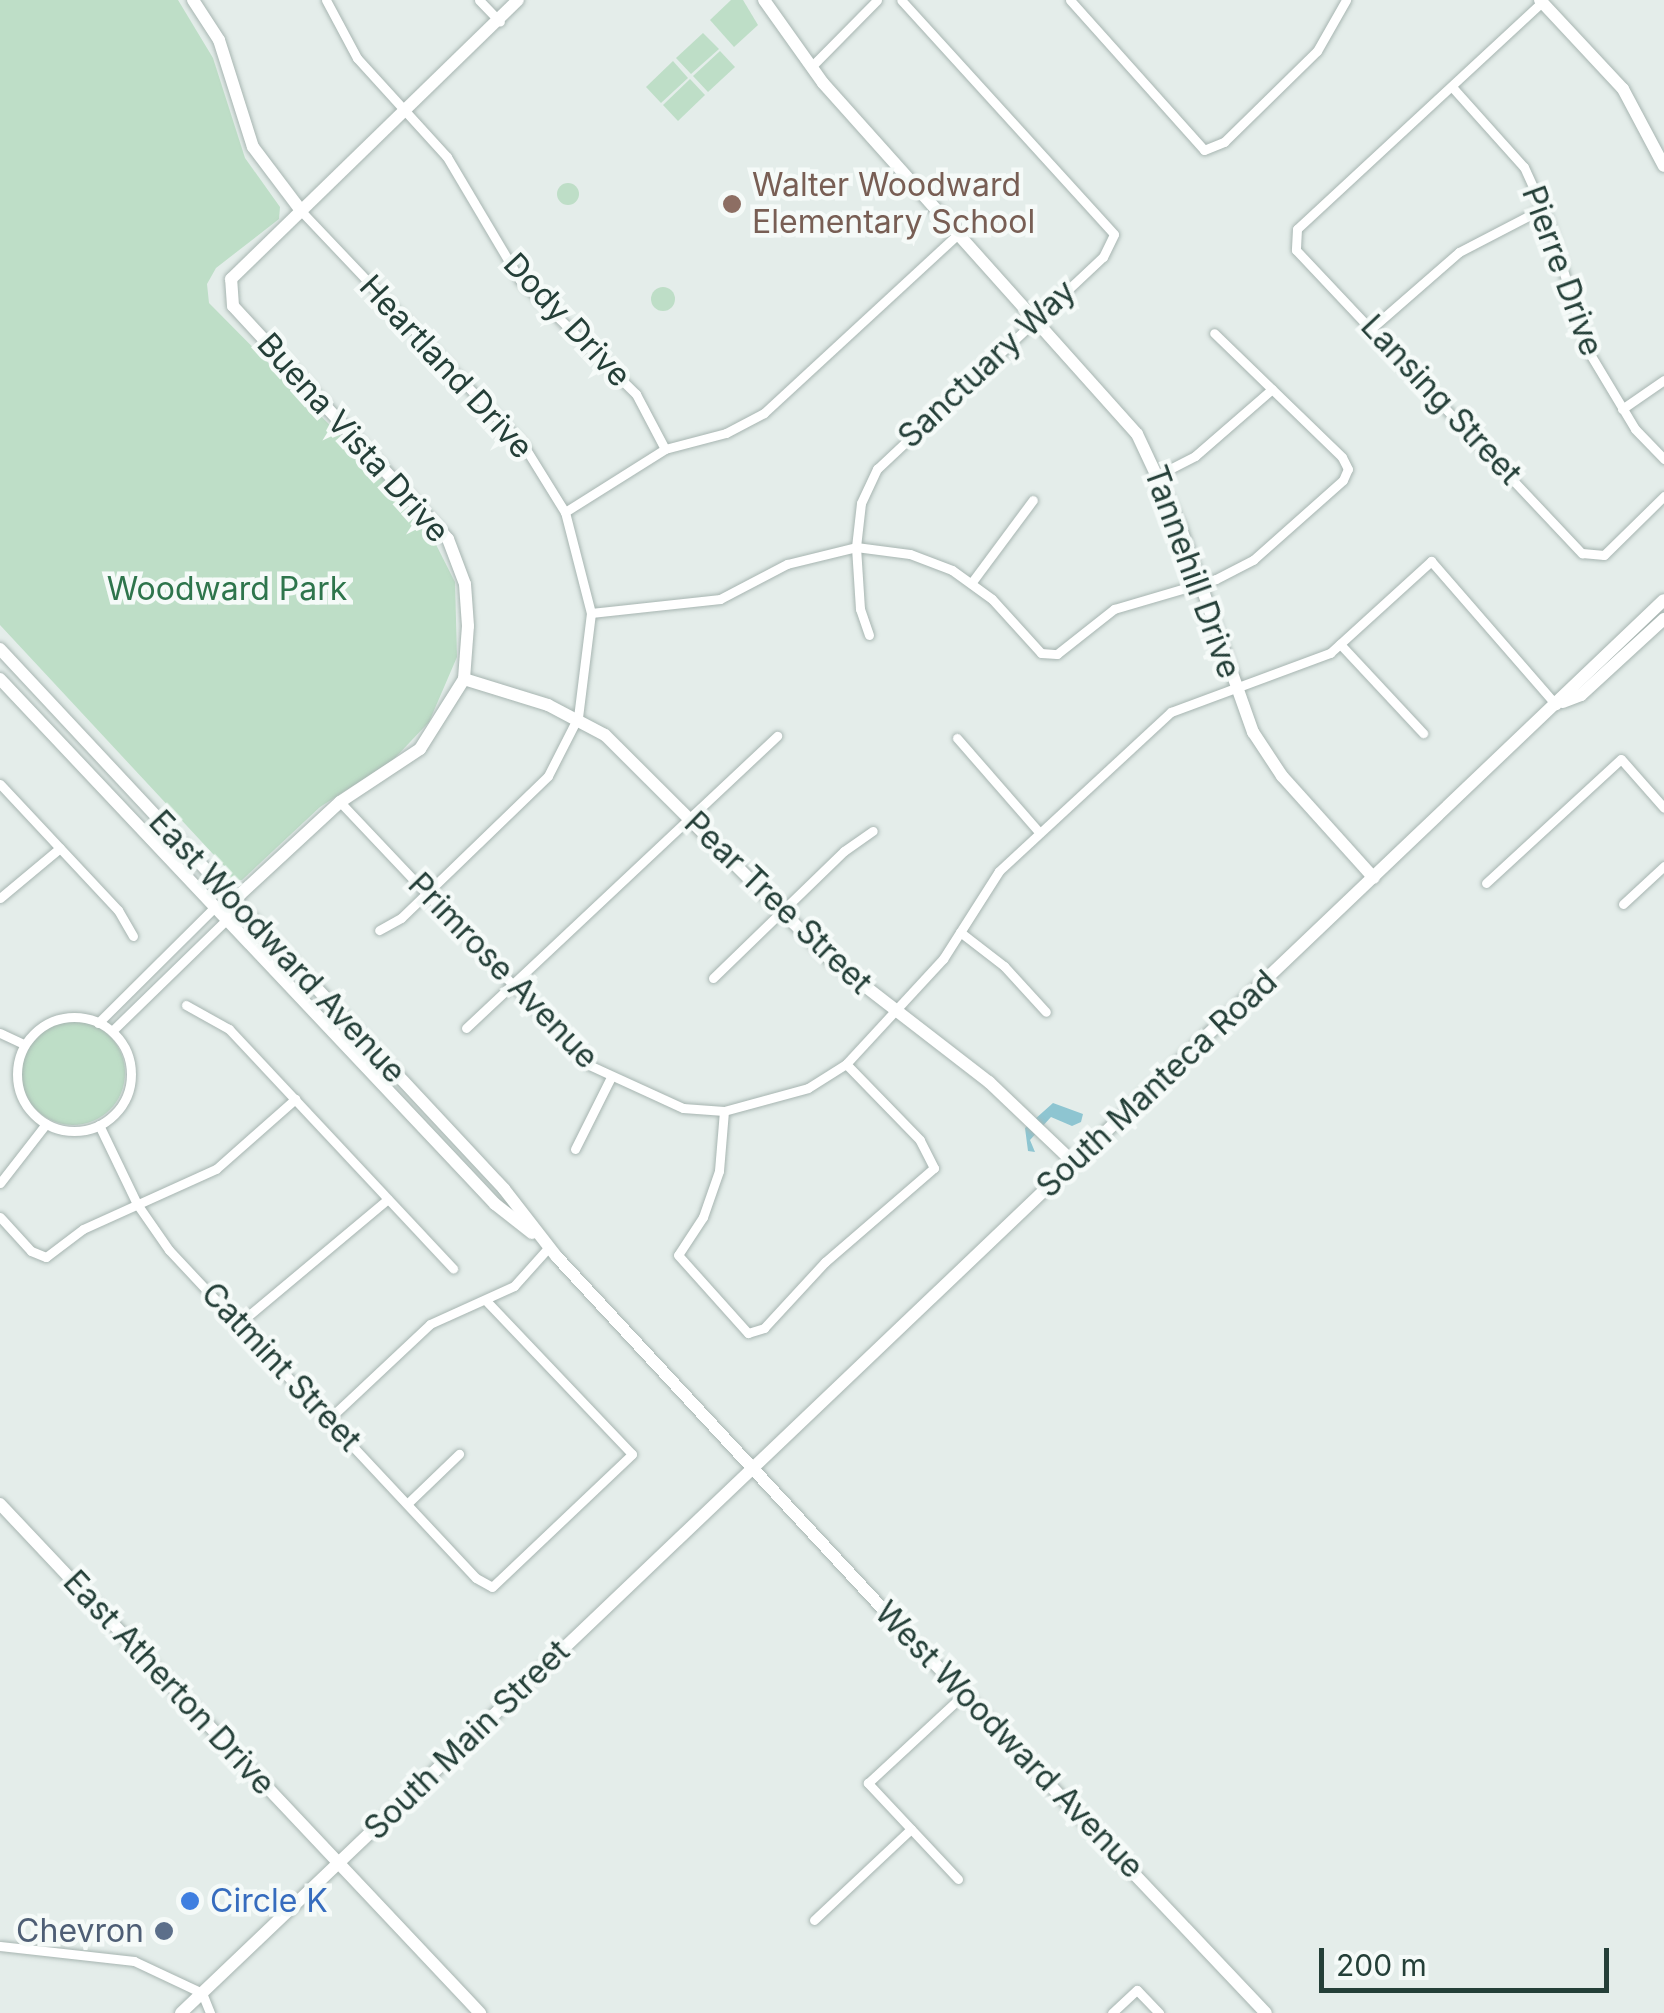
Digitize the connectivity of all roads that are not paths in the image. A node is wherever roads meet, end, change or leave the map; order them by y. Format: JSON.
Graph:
{"nodes":[{"id":1,"x":193,"y":0,"type":"edge"},
{"id":2,"x":326,"y":0,"type":"edge"},
{"id":3,"x":479,"y":0,"type":"edge"},
{"id":4,"x":518,"y":0,"type":"edge"},
{"id":5,"x":764,"y":0,"type":"edge"},
{"id":6,"x":877,"y":0,"type":"edge"},
{"id":7,"x":901,"y":0,"type":"edge"},
{"id":8,"x":1070,"y":0,"type":"edge"},
{"id":9,"x":1346,"y":0,"type":"edge"},
{"id":10,"x":1543,"y":1,"type":"edge"},
{"id":11,"x":500,"y":22,"type":"junction"},
{"id":12,"x":810,"y":67,"type":"junction"},
{"id":13,"x":1454,"y":88,"type":"junction"},
{"id":14,"x":405,"y":114,"type":"junction"},
{"id":15,"x":1664,"y":166,"type":"edge"},
{"id":16,"x":1544,"y":208,"type":"junction"},
{"id":17,"x":302,"y":212,"type":"junction"},
{"id":18,"x":960,"y":232,"type":"junction"},
{"id":19,"x":1037,"y":318,"type":"junction"},
{"id":20,"x":1373,"y":327,"type":"junction"},
{"id":21,"x":1214,"y":333,"type":"dead end"},
{"id":22,"x":1664,"y":380,"type":"edge"},
{"id":23,"x":1272,"y":389,"type":"junction"},
{"id":24,"x":1622,"y":410,"type":"junction"},
{"id":25,"x":665,"y":449,"type":"junction"},
{"id":26,"x":1664,"y":459,"type":"edge"},
{"id":27,"x":1160,"y":474,"type":"junction"},
{"id":28,"x":1664,"y":496,"type":"edge"},
{"id":29,"x":1033,"y":500,"type":"dead end"},
{"id":30,"x":565,"y":512,"type":"junction"},
{"id":31,"x":856,"y":547,"type":"junction"},
{"id":32,"x":972,"y":582,"type":"junction"},
{"id":33,"x":1200,"y":583,"type":"junction"},
{"id":34,"x":1664,"y":600,"type":"edge"},
{"id":35,"x":590,"y":613,"type":"junction"},
{"id":36,"x":1664,"y":620,"type":"edge"},
{"id":37,"x":869,"y":635,"type":"dead end"},
{"id":38,"x":1340,"y":644,"type":"junction"},
{"id":39,"x":0,"y":649,"type":"edge"},
{"id":40,"x":464,"y":679,"type":"junction"},
{"id":41,"x":0,"y":680,"type":"edge"},
{"id":42,"x":1235,"y":689,"type":"junction"},
{"id":43,"x":1560,"y":705,"type":"junction"},
{"id":44,"x":578,"y":717,"type":"junction"},
{"id":45,"x":1424,"y":733,"type":"dead end"},
{"id":46,"x":776,"y":736,"type":"dead end"},
{"id":47,"x":957,"y":738,"type":"dead end"},
{"id":48,"x":0,"y":784,"type":"edge"},
{"id":49,"x":340,"y":802,"type":"junction"},
{"id":50,"x":1664,"y":808,"type":"edge"},
{"id":51,"x":691,"y":820,"type":"junction"},
{"id":52,"x":873,"y":831,"type":"dead end"},
{"id":53,"x":1039,"y":832,"type":"junction"},
{"id":54,"x":60,"y":848,"type":"junction"},
{"id":55,"x":1664,"y":866,"type":"edge"},
{"id":56,"x":1374,"y":878,"type":"junction"},
{"id":57,"x":1486,"y":883,"type":"dead end"},
{"id":58,"x":426,"y":893,"type":"junction"},
{"id":59,"x":0,"y":898,"type":"edge"},
{"id":60,"x":233,"y":901,"type":"junction"},
{"id":61,"x":1623,"y":904,"type":"dead end"},
{"id":62,"x":216,"y":906,"type":"junction"},
{"id":63,"x":782,"y":915,"type":"junction"},
{"id":64,"x":228,"y":918,"type":"junction"},
{"id":65,"x":380,"y":930,"type":"dead end"},
{"id":66,"x":960,"y":932,"type":"junction"},
{"id":67,"x":133,"y":936,"type":"dead end"},
{"id":68,"x":713,"y":978,"type":"dead end"},
{"id":69,"x":514,"y":990,"type":"junction"},
{"id":70,"x":186,"y":1005,"type":"dead end"},
{"id":71,"x":1046,"y":1012,"type":"dead end"},
{"id":72,"x":896,"y":1014,"type":"junction"},
{"id":73,"x":98,"y":1022,"type":"junction"},
{"id":74,"x":466,"y":1028,"type":"dead end"},
{"id":75,"x":112,"y":1031,"type":"junction"},
{"id":76,"x":0,"y":1033,"type":"edge"},
{"id":77,"x":24,"y":1044,"type":"junction"},
{"id":78,"x":846,"y":1064,"type":"junction"},
{"id":79,"x":610,"y":1079,"type":"junction"},
{"id":80,"x":295,"y":1099,"type":"junction"},
{"id":81,"x":724,"y":1111,"type":"junction"},
{"id":82,"x":46,"y":1124,"type":"junction"},
{"id":83,"x":99,"y":1125,"type":"junction"},
{"id":84,"x":575,"y":1149,"type":"dead end"},
{"id":85,"x":1074,"y":1163,"type":"junction"},
{"id":86,"x":0,"y":1184,"type":"edge"},
{"id":87,"x":388,"y":1199,"type":"junction"},
{"id":88,"x":138,"y":1204,"type":"junction"},
{"id":89,"x":0,"y":1217,"type":"edge"},
{"id":90,"x":550,"y":1247,"type":"junction"},
{"id":91,"x":453,"y":1268,"type":"dead end"},
{"id":92,"x":487,"y":1302,"type":"junction"},
{"id":93,"x":242,"y":1321,"type":"junction"},
{"id":94,"x":330,"y":1418,"type":"junction"},
{"id":95,"x":459,"y":1454,"type":"dead end"},
{"id":96,"x":753,"y":1467,"type":"junction"},
{"id":97,"x":0,"y":1504,"type":"edge"},
{"id":98,"x":408,"y":1504,"type":"junction"},
{"id":99,"x":906,"y":1634,"type":"joint"},
{"id":100,"x":919,"y":1647,"type":"joint"},
{"id":101,"x":964,"y":1694,"type":"junction"},
{"id":102,"x":911,"y":1829,"type":"junction"},
{"id":103,"x":339,"y":1862,"type":"junction"},
{"id":104,"x":958,"y":1879,"type":"dead end"},
{"id":105,"x":814,"y":1920,"type":"dead end"},
{"id":106,"x":0,"y":1946,"type":"edge"},
{"id":107,"x":202,"y":1993,"type":"junction"},
{"id":108,"x":181,"y":2013,"type":"edge"},
{"id":109,"x":210,"y":2013,"type":"edge"},
{"id":110,"x":480,"y":2013,"type":"edge"},
{"id":111,"x":1112,"y":2013,"type":"edge"},
{"id":112,"x":1159,"y":2013,"type":"edge"},
{"id":113,"x":1266,"y":2013,"type":"edge"}],
"edges":[{"from":1,"to":17,"type":"street","name":"Heartland Drive"},
{"from":2,"to":14,"type":"street","name":"Dody Drive"},
{"from":3,"to":11,"type":"street"},
{"from":4,"to":11,"type":"street","name":"Buena Vista Drive"},
{"from":5,"to":12,"type":"street","name":"Tannehill Drive"},
{"from":6,"to":12,"type":"street"},
{"from":7,"to":19,"type":"street","name":"Sanctuary Way"},
{"from":8,"to":9,"type":"street"},
{"from":10,"to":13,"type":"street"},
{"from":10,"to":15,"type":"street"},
{"from":11,"to":14,"type":"street","name":"Buena Vista Drive"},
{"from":12,"to":18,"type":"street","name":"Tannehill Drive"},
{"from":13,"to":16,"type":"street","name":"Pierre Drive"},
{"from":13,"to":20,"type":"street","name":"Lansing Street"},
{"from":14,"to":17,"type":"street","name":"Buena Vista Drive"},
{"from":14,"to":25,"type":"street","name":"Dody Drive"},
{"from":16,"to":20,"type":"street"},
{"from":16,"to":24,"type":"street","name":"Pierre Drive"},
{"from":17,"to":30,"type":"street","name":"Heartland Drive"},
{"from":17,"to":40,"type":"street","name":"Buena Vista Drive"},
{"from":18,"to":19,"type":"street","name":"Tannehill Drive"},
{"from":18,"to":25,"type":"street"},
{"from":19,"to":27,"type":"street","name":"Tannehill Drive"},
{"from":19,"to":31,"type":"street","name":"Sanctuary Way"},
{"from":20,"to":28,"type":"street","name":"Lansing Street"},
{"from":21,"to":23,"type":"street"},
{"from":22,"to":24,"type":"street"},
{"from":23,"to":27,"type":"street"},
{"from":23,"to":33,"type":"street"},
{"from":24,"to":26,"type":"street","name":"Pierre Drive"},
{"from":25,"to":30,"type":"street"},
{"from":27,"to":33,"type":"street","name":"Tannehill Drive"},
{"from":29,"to":32,"type":"street"},
{"from":30,"to":35,"type":"street","name":"Heartland Drive"},
{"from":31,"to":32,"type":"street"},
{"from":31,"to":35,"type":"street"},
{"from":31,"to":37,"type":"street","name":"Sanctuary Way"},
{"from":32,"to":33,"type":"street"},
{"from":33,"to":42,"type":"street","name":"Tannehill Drive"},
{"from":34,"to":43,"type":"street","name":"South Manteca Road"},
{"from":35,"to":44,"type":"street","name":"Heartland Drive"},
{"from":36,"to":43,"type":"street","name":"South Manteca Road"},
{"from":38,"to":42,"type":"street","name":"Primrose Avenue"},
{"from":38,"to":43,"type":"street","name":"Primrose Avenue"},
{"from":38,"to":45,"type":"street"},
{"from":39,"to":60,"type":"street","name":"East Woodward Avenue"},
{"from":40,"to":44,"type":"street","name":"Pear Tree Street"},
{"from":40,"to":49,"type":"street"},
{"from":41,"to":62,"type":"street","name":"East Woodward Avenue"},
{"from":42,"to":53,"type":"street","name":"Primrose Avenue"},
{"from":42,"to":56,"type":"street","name":"Tannehill Drive"},
{"from":43,"to":56,"type":"street","name":"South Manteca Road"},
{"from":44,"to":51,"type":"street","name":"Pear Tree Street"},
{"from":44,"to":58,"type":"street","name":"Heartland Drive"},
{"from":46,"to":51,"type":"street"},
{"from":47,"to":53,"type":"street"},
{"from":48,"to":54,"type":"street"},
{"from":49,"to":58,"type":"street","name":"Primrose Avenue"},
{"from":49,"to":60,"type":"street"},
{"from":50,"to":57,"type":"street"},
{"from":51,"to":63,"type":"street","name":"Pear Tree Street"},
{"from":51,"to":69,"type":"street"},
{"from":52,"to":63,"type":"street"},
{"from":53,"to":66,"type":"street","name":"Primrose Avenue"},
{"from":54,"to":59,"type":"street"},
{"from":54,"to":67,"type":"street"},
{"from":55,"to":61,"type":"street"},
{"from":56,"to":85,"type":"street","name":"South Manteca Road"},
{"from":58,"to":65,"type":"street","name":"Heartland Drive"},
{"from":58,"to":69,"type":"street","name":"Primrose Avenue"},
{"from":60,"to":62,"type":"street"},
{"from":60,"to":64,"type":"street"},
{"from":60,"to":90,"type":"street","name":"East Woodward Avenue"},
{"from":62,"to":64,"type":"street","name":"East Woodward Avenue"},
{"from":62,"to":73,"type":"street"},
{"from":63,"to":68,"type":"street"},
{"from":63,"to":72,"type":"street","name":"Pear Tree Street"},
{"from":64,"to":75,"type":"street"},
{"from":64,"to":90,"type":"street","name":"East Woodward Avenue"},
{"from":66,"to":71,"type":"street"},
{"from":66,"to":72,"type":"street","name":"Primrose Avenue"},
{"from":69,"to":74,"type":"street"},
{"from":69,"to":79,"type":"street","name":"Primrose Avenue"},
{"from":70,"to":80,"type":"street"},
{"from":72,"to":78,"type":"street","name":"Primrose Avenue"},
{"from":72,"to":85,"type":"street","name":"Pear Tree Street"},
{"from":73,"to":75,"type":"street"},
{"from":73,"to":77,"type":"street"},
{"from":75,"to":83,"type":"street"},
{"from":76,"to":77,"type":"street"},
{"from":77,"to":82,"type":"street"},
{"from":78,"to":81,"type":"street","name":"Primrose Avenue"},
{"from":78,"to":81,"type":"street"},
{"from":79,"to":81,"type":"street","name":"Primrose Avenue"},
{"from":79,"to":84,"type":"street"},
{"from":80,"to":87,"type":"street"},
{"from":80,"to":88,"type":"street"},
{"from":82,"to":83,"type":"street"},
{"from":82,"to":86,"type":"street"},
{"from":83,"to":88,"type":"street","name":"Catmint Street"},
{"from":85,"to":96,"type":"street","name":"South Manteca Road"},
{"from":87,"to":91,"type":"street"},
{"from":87,"to":93,"type":"street"},
{"from":88,"to":89,"type":"street"},
{"from":88,"to":93,"type":"street","name":"Catmint Street"},
{"from":90,"to":92,"type":"street"},
{"from":90,"to":96,"type":"street","name":"East Woodward Avenue"},
{"from":92,"to":94,"type":"street"},
{"from":92,"to":98,"type":"street","name":"Catmint Street"},
{"from":93,"to":94,"type":"street","name":"Catmint Street"},
{"from":94,"to":98,"type":"street","name":"Catmint Street"},
{"from":95,"to":98,"type":"street"},
{"from":96,"to":99,"type":"street","name":"West Woodward Avenue"},
{"from":96,"to":103,"type":"street","name":"South Main Street"},
{"from":97,"to":103,"type":"street","name":"East Atherton Drive"},
{"from":99,"to":100,"type":"street","name":"West Woodward Avenue"},
{"from":100,"to":101,"type":"street","name":"West Woodward Avenue"},
{"from":101,"to":102,"type":"street"},
{"from":101,"to":113,"type":"street","name":"West Woodward Avenue"},
{"from":102,"to":104,"type":"street"},
{"from":102,"to":105,"type":"street"},
{"from":103,"to":107,"type":"street","name":"South Main Street"},
{"from":103,"to":110,"type":"street","name":"East Atherton Drive"},
{"from":106,"to":107,"type":"street"},
{"from":107,"to":108,"type":"street","name":"South Main Street"},
{"from":107,"to":109,"type":"street"},
{"from":111,"to":112,"type":"street"}]}
